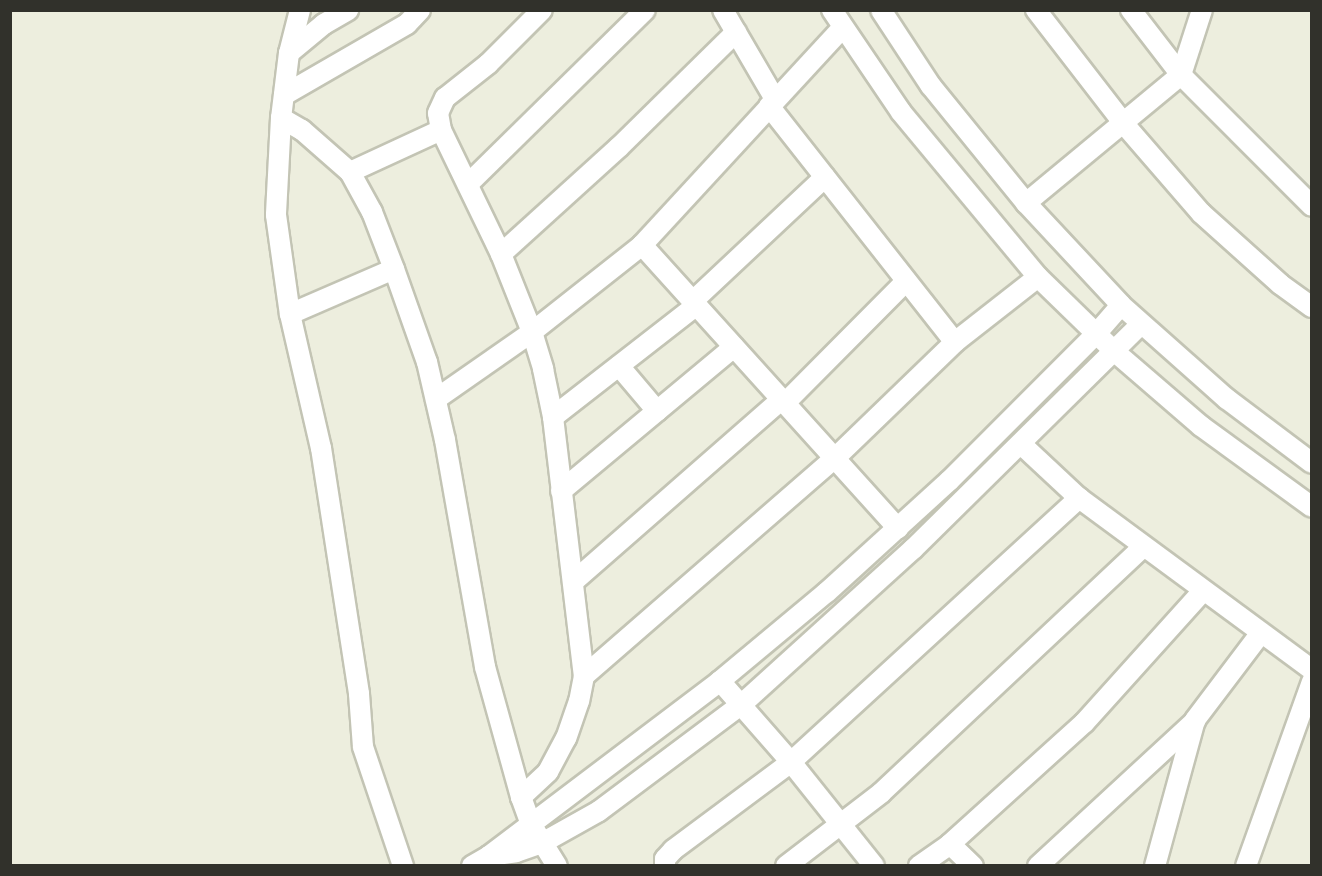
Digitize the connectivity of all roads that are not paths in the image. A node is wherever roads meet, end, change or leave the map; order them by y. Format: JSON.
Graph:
{"nodes":[{"id":1,"x":300,"y":10,"type":"edge"},
{"id":2,"x":348,"y":10,"type":"edge"},
{"id":3,"x":420,"y":10,"type":"edge"},
{"id":4,"x":542,"y":10,"type":"edge"},
{"id":5,"x":645,"y":10,"type":"edge"},
{"id":6,"x":723,"y":10,"type":"edge"},
{"id":7,"x":832,"y":10,"type":"edge"},
{"id":8,"x":881,"y":10,"type":"edge"},
{"id":9,"x":1036,"y":10,"type":"edge"},
{"id":10,"x":1131,"y":10,"type":"edge"},
{"id":11,"x":1202,"y":10,"type":"edge"},
{"id":12,"x":842,"y":28,"type":"junction"},
{"id":13,"x":735,"y":32,"type":"junction"},
{"id":14,"x":290,"y":53,"type":"junction"},
{"id":15,"x":1180,"y":75,"type":"junction"},
{"id":16,"x":284,"y":95,"type":"junction"},
{"id":17,"x":772,"y":102,"type":"junction"},
{"id":18,"x":281,"y":118,"type":"junction"},
{"id":19,"x":1124,"y":124,"type":"junction"},
{"id":20,"x":441,"y":130,"type":"junction"},
{"id":21,"x":350,"y":172,"type":"junction"},
{"id":22,"x":825,"y":177,"type":"junction"},
{"id":23,"x":468,"y":184,"type":"junction"},
{"id":24,"x":1310,"y":197,"type":"edge"},
{"id":25,"x":1026,"y":203,"type":"junction"},
{"id":26,"x":642,"y":245,"type":"junction"},
{"id":27,"x":501,"y":254,"type":"junction"},
{"id":28,"x":394,"y":269,"type":"junction"},
{"id":29,"x":1038,"y":277,"type":"junction"},
{"id":30,"x":906,"y":281,"type":"junction"},
{"id":31,"x":695,"y":303,"type":"junction"},
{"id":32,"x":1121,"y":305,"type":"junction"},
{"id":33,"x":1311,"y":307,"type":"edge"},
{"id":34,"x":290,"y":314,"type":"junction"},
{"id":35,"x":1140,"y":325,"type":"junction"},
{"id":36,"x":532,"y":332,"type":"junction"},
{"id":37,"x":1096,"y":334,"type":"junction"},
{"id":38,"x":955,"y":342,"type":"junction"},
{"id":39,"x":734,"y":346,"type":"junction"},
{"id":40,"x":1114,"y":351,"type":"junction"},
{"id":41,"x":619,"y":366,"type":"junction"},
{"id":42,"x":436,"y":399,"type":"junction"},
{"id":43,"x":783,"y":401,"type":"junction"},
{"id":44,"x":657,"y":411,"type":"junction"},
{"id":45,"x":553,"y":417,"type":"junction"},
{"id":46,"x":1021,"y":444,"type":"junction"},
{"id":47,"x":835,"y":459,"type":"junction"},
{"id":48,"x":1311,"y":463,"type":"edge"},
{"id":49,"x":561,"y":491,"type":"junction"},
{"id":50,"x":1078,"y":498,"type":"junction"},
{"id":51,"x":1311,"y":507,"type":"edge"},
{"id":52,"x":898,"y":528,"type":"junction"},
{"id":53,"x":1143,"y":547,"type":"junction"},
{"id":54,"x":876,"y":548,"type":"junction"},
{"id":55,"x":895,"y":566,"type":"junction"},
{"id":56,"x":573,"y":582,"type":"junction"},
{"id":57,"x":1203,"y":591,"type":"junction"},
{"id":58,"x":1260,"y":634,"type":"junction"},
{"id":59,"x":1311,"y":670,"type":"edge"},
{"id":60,"x":584,"y":676,"type":"junction"},
{"id":61,"x":720,"y":681,"type":"junction"},
{"id":62,"x":1311,"y":681,"type":"edge"},
{"id":63,"x":742,"y":704,"type":"junction"},
{"id":64,"x":1195,"y":720,"type":"junction"},
{"id":65,"x":791,"y":762,"type":"junction"},
{"id":66,"x":521,"y":797,"type":"junction"},
{"id":67,"x":531,"y":824,"type":"junction"},
{"id":68,"x":840,"y":824,"type":"junction"},
{"id":69,"x":542,"y":843,"type":"junction"},
{"id":70,"x":950,"y":844,"type":"junction"},
{"id":71,"x":481,"y":861,"type":"edge"},
{"id":72,"x":403,"y":866,"type":"edge"},
{"id":73,"x":557,"y":866,"type":"edge"},
{"id":74,"x":665,"y":866,"type":"edge"},
{"id":75,"x":786,"y":866,"type":"edge"},
{"id":76,"x":874,"y":866,"type":"edge"},
{"id":77,"x":920,"y":866,"type":"edge"},
{"id":78,"x":973,"y":866,"type":"edge"},
{"id":79,"x":1038,"y":866,"type":"edge"},
{"id":80,"x":1155,"y":866,"type":"edge"},
{"id":81,"x":1246,"y":866,"type":"edge"}],
"edges":[{"from":1,"to":14,"type":"street"},
{"from":2,"to":14,"type":"street"},
{"from":3,"to":16,"type":"street"},
{"from":4,"to":20,"type":"street"},
{"from":5,"to":23,"type":"street"},
{"from":6,"to":13,"type":"street"},
{"from":7,"to":12,"type":"street"},
{"from":8,"to":25,"type":"street"},
{"from":9,"to":19,"type":"street"},
{"from":10,"to":15,"type":"street"},
{"from":11,"to":15,"type":"street"},
{"from":12,"to":17,"type":"street"},
{"from":12,"to":29,"type":"street"},
{"from":13,"to":17,"type":"street"},
{"from":13,"to":27,"type":"street"},
{"from":14,"to":16,"type":"street"},
{"from":15,"to":19,"type":"street"},
{"from":15,"to":24,"type":"street"},
{"from":16,"to":18,"type":"street"},
{"from":17,"to":22,"type":"street"},
{"from":17,"to":26,"type":"street"},
{"from":18,"to":21,"type":"street"},
{"from":18,"to":34,"type":"street"},
{"from":19,"to":25,"type":"street"},
{"from":19,"to":33,"type":"street"},
{"from":20,"to":21,"type":"street"},
{"from":20,"to":23,"type":"street"},
{"from":21,"to":28,"type":"street"},
{"from":22,"to":30,"type":"street"},
{"from":22,"to":31,"type":"street"},
{"from":23,"to":27,"type":"street"},
{"from":25,"to":32,"type":"street"},
{"from":26,"to":31,"type":"street"},
{"from":26,"to":36,"type":"street"},
{"from":27,"to":36,"type":"street"},
{"from":28,"to":34,"type":"street"},
{"from":28,"to":42,"type":"street"},
{"from":29,"to":37,"type":"street"},
{"from":29,"to":38,"type":"street"},
{"from":30,"to":38,"type":"street"},
{"from":30,"to":43,"type":"street"},
{"from":31,"to":39,"type":"street"},
{"from":31,"to":41,"type":"street"},
{"from":32,"to":35,"type":"street"},
{"from":32,"to":37,"type":"street"},
{"from":34,"to":72,"type":"street"},
{"from":35,"to":40,"type":"street"},
{"from":35,"to":48,"type":"street"},
{"from":36,"to":42,"type":"street"},
{"from":36,"to":45,"type":"street"},
{"from":37,"to":40,"type":"street"},
{"from":37,"to":52,"type":"street"},
{"from":38,"to":47,"type":"street"},
{"from":39,"to":43,"type":"street"},
{"from":39,"to":44,"type":"street"},
{"from":40,"to":46,"type":"street"},
{"from":40,"to":51,"type":"street"},
{"from":41,"to":44,"type":"street"},
{"from":41,"to":45,"type":"street"},
{"from":42,"to":66,"type":"street"},
{"from":43,"to":47,"type":"street"},
{"from":43,"to":56,"type":"street"},
{"from":44,"to":49,"type":"street"},
{"from":45,"to":49,"type":"street"},
{"from":46,"to":50,"type":"street"},
{"from":46,"to":55,"type":"street"},
{"from":47,"to":52,"type":"street"},
{"from":47,"to":60,"type":"street"},
{"from":49,"to":56,"type":"street"},
{"from":50,"to":53,"type":"street"},
{"from":50,"to":65,"type":"street"},
{"from":52,"to":54,"type":"street"},
{"from":53,"to":57,"type":"street"},
{"from":53,"to":68,"type":"street"},
{"from":54,"to":55,"type":"street"},
{"from":54,"to":61,"type":"street"},
{"from":55,"to":63,"type":"street"},
{"from":56,"to":60,"type":"street"},
{"from":57,"to":58,"type":"street"},
{"from":57,"to":70,"type":"street"},
{"from":58,"to":59,"type":"street"},
{"from":58,"to":64,"type":"street"},
{"from":60,"to":66,"type":"street"},
{"from":61,"to":63,"type":"street"},
{"from":61,"to":67,"type":"street"},
{"from":62,"to":81,"type":"street"},
{"from":63,"to":65,"type":"street"},
{"from":63,"to":69,"type":"street"},
{"from":64,"to":79,"type":"street"},
{"from":64,"to":80,"type":"street"},
{"from":65,"to":68,"type":"street"},
{"from":65,"to":74,"type":"street"},
{"from":66,"to":67,"type":"street"},
{"from":67,"to":69,"type":"street"},
{"from":67,"to":71,"type":"street"},
{"from":68,"to":75,"type":"street"},
{"from":68,"to":76,"type":"street"},
{"from":69,"to":71,"type":"street"},
{"from":69,"to":73,"type":"street"},
{"from":70,"to":77,"type":"street"},
{"from":70,"to":78,"type":"street"}]}
